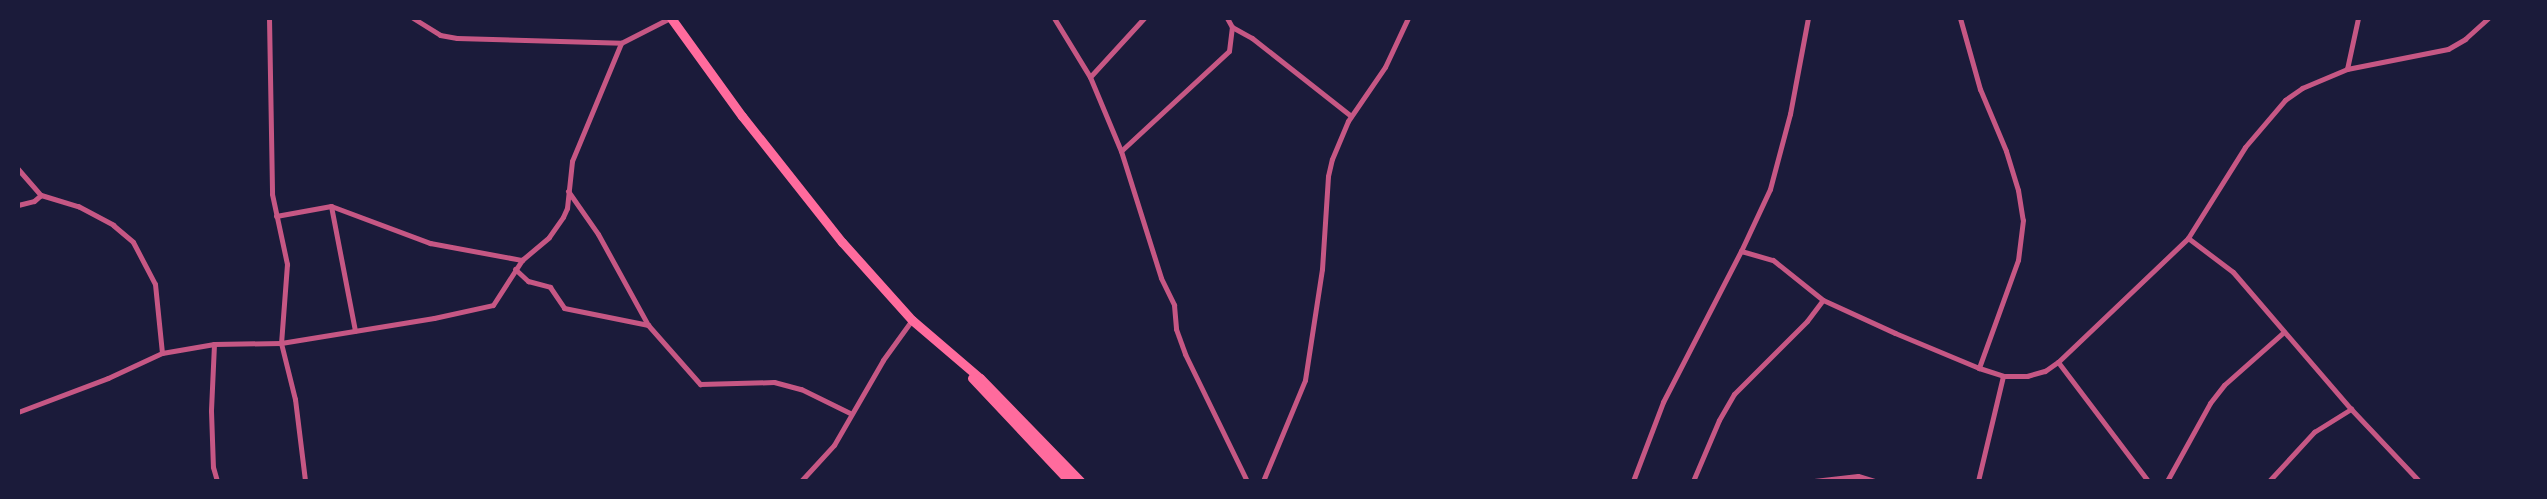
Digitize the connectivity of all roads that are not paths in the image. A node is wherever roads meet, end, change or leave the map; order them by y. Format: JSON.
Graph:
{"nodes":[{"id":1,"x":269,"y":18,"type":"edge"},
{"id":2,"x":413,"y":18,"type":"edge"},
{"id":3,"x":670,"y":18,"type":"edge"},
{"id":4,"x":1054,"y":18,"type":"edge"},
{"id":5,"x":1144,"y":18,"type":"edge"},
{"id":6,"x":1227,"y":18,"type":"edge"},
{"id":7,"x":1408,"y":18,"type":"edge"},
{"id":8,"x":1808,"y":18,"type":"edge"},
{"id":9,"x":1959,"y":18,"type":"edge"},
{"id":10,"x":2358,"y":18,"type":"edge"},
{"id":11,"x":2488,"y":18,"type":"edge"},
{"id":12,"x":1232,"y":27,"type":"junction"},
{"id":13,"x":621,"y":43,"type":"junction"},
{"id":14,"x":2347,"y":69,"type":"junction"},
{"id":15,"x":1090,"y":77,"type":"junction"},
{"id":16,"x":1351,"y":116,"type":"junction"},
{"id":17,"x":1121,"y":151,"type":"junction"},
{"id":18,"x":18,"y":169,"type":"edge"},
{"id":19,"x":568,"y":191,"type":"junction"},
{"id":20,"x":41,"y":195,"type":"junction"},
{"id":21,"x":18,"y":205,"type":"edge"},
{"id":22,"x":331,"y":206,"type":"junction"},
{"id":23,"x":276,"y":216,"type":"junction"},
{"id":24,"x":2188,"y":238,"type":"junction"},
{"id":25,"x":1741,"y":251,"type":"junction"},
{"id":26,"x":522,"y":260,"type":"junction"},
{"id":27,"x":515,"y":269,"type":"junction"},
{"id":28,"x":1823,"y":300,"type":"junction"},
{"id":29,"x":912,"y":320,"type":"junction"},
{"id":30,"x":648,"y":325,"type":"junction"},
{"id":31,"x":355,"y":331,"type":"junction"},
{"id":32,"x":2284,"y":332,"type":"junction"},
{"id":33,"x":281,"y":343,"type":"junction"},
{"id":34,"x":214,"y":344,"type":"junction"},
{"id":35,"x":162,"y":353,"type":"junction"},
{"id":36,"x":956,"y":357,"type":"junction"},
{"id":37,"x":2058,"y":362,"type":"junction"},
{"id":38,"x":1979,"y":369,"type":"junction"},
{"id":39,"x":2003,"y":376,"type":"junction"},
{"id":40,"x":2351,"y":409,"type":"junction"},
{"id":41,"x":18,"y":412,"type":"edge"},
{"id":42,"x":850,"y":413,"type":"junction"},
{"id":43,"x":217,"y":481,"type":"edge"},
{"id":44,"x":305,"y":481,"type":"edge"},
{"id":45,"x":801,"y":481,"type":"edge"},
{"id":46,"x":1069,"y":481,"type":"edge"},
{"id":47,"x":1080,"y":481,"type":"edge"},
{"id":48,"x":1247,"y":481,"type":"edge"},
{"id":49,"x":1263,"y":481,"type":"edge"},
{"id":50,"x":1633,"y":481,"type":"edge"},
{"id":51,"x":1693,"y":481,"type":"edge"},
{"id":52,"x":1814,"y":481,"type":"edge"},
{"id":53,"x":1874,"y":481,"type":"edge"},
{"id":54,"x":1978,"y":481,"type":"edge"},
{"id":55,"x":2148,"y":481,"type":"edge"},
{"id":56,"x":2167,"y":481,"type":"edge"},
{"id":57,"x":2269,"y":481,"type":"edge"},
{"id":58,"x":2419,"y":481,"type":"edge"}],
"edges":[{"from":1,"to":23,"type":"street"},
{"from":2,"to":13,"type":"street"},
{"from":3,"to":13,"type":"street"},
{"from":3,"to":29,"type":"highway"},
{"from":4,"to":15,"type":"street"},
{"from":5,"to":15,"type":"street"},
{"from":6,"to":12,"type":"street"},
{"from":7,"to":16,"type":"street"},
{"from":8,"to":25,"type":"street"},
{"from":9,"to":38,"type":"street"},
{"from":10,"to":14,"type":"street"},
{"from":11,"to":14,"type":"street"},
{"from":12,"to":16,"type":"street"},
{"from":12,"to":17,"type":"street"},
{"from":13,"to":19,"type":"street"},
{"from":14,"to":24,"type":"street"},
{"from":15,"to":17,"type":"street"},
{"from":16,"to":49,"type":"street"},
{"from":17,"to":48,"type":"street"},
{"from":18,"to":20,"type":"street"},
{"from":19,"to":26,"type":"street"},
{"from":19,"to":30,"type":"street"},
{"from":20,"to":21,"type":"street"},
{"from":20,"to":35,"type":"street"},
{"from":22,"to":23,"type":"street"},
{"from":22,"to":26,"type":"street"},
{"from":22,"to":31,"type":"street"},
{"from":23,"to":33,"type":"street"},
{"from":24,"to":32,"type":"street"},
{"from":24,"to":37,"type":"street"},
{"from":25,"to":28,"type":"street"},
{"from":25,"to":50,"type":"street"},
{"from":26,"to":27,"type":"street"},
{"from":27,"to":30,"type":"street"},
{"from":27,"to":31,"type":"street"},
{"from":28,"to":38,"type":"street"},
{"from":28,"to":51,"type":"street"},
{"from":29,"to":36,"type":"highway"},
{"from":29,"to":42,"type":"street"},
{"from":30,"to":42,"type":"street"},
{"from":31,"to":33,"type":"street"},
{"from":32,"to":40,"type":"street"},
{"from":32,"to":56,"type":"street"},
{"from":33,"to":34,"type":"street"},
{"from":33,"to":44,"type":"street"},
{"from":34,"to":35,"type":"street"},
{"from":34,"to":43,"type":"street"},
{"from":35,"to":41,"type":"street"},
{"from":36,"to":46,"type":"highway"},
{"from":36,"to":47,"type":"highway"},
{"from":37,"to":39,"type":"street"},
{"from":37,"to":55,"type":"street"},
{"from":38,"to":39,"type":"street"},
{"from":39,"to":54,"type":"street"},
{"from":40,"to":57,"type":"street"},
{"from":40,"to":58,"type":"street"},
{"from":42,"to":45,"type":"street"},
{"from":52,"to":53,"type":"street"}]}
